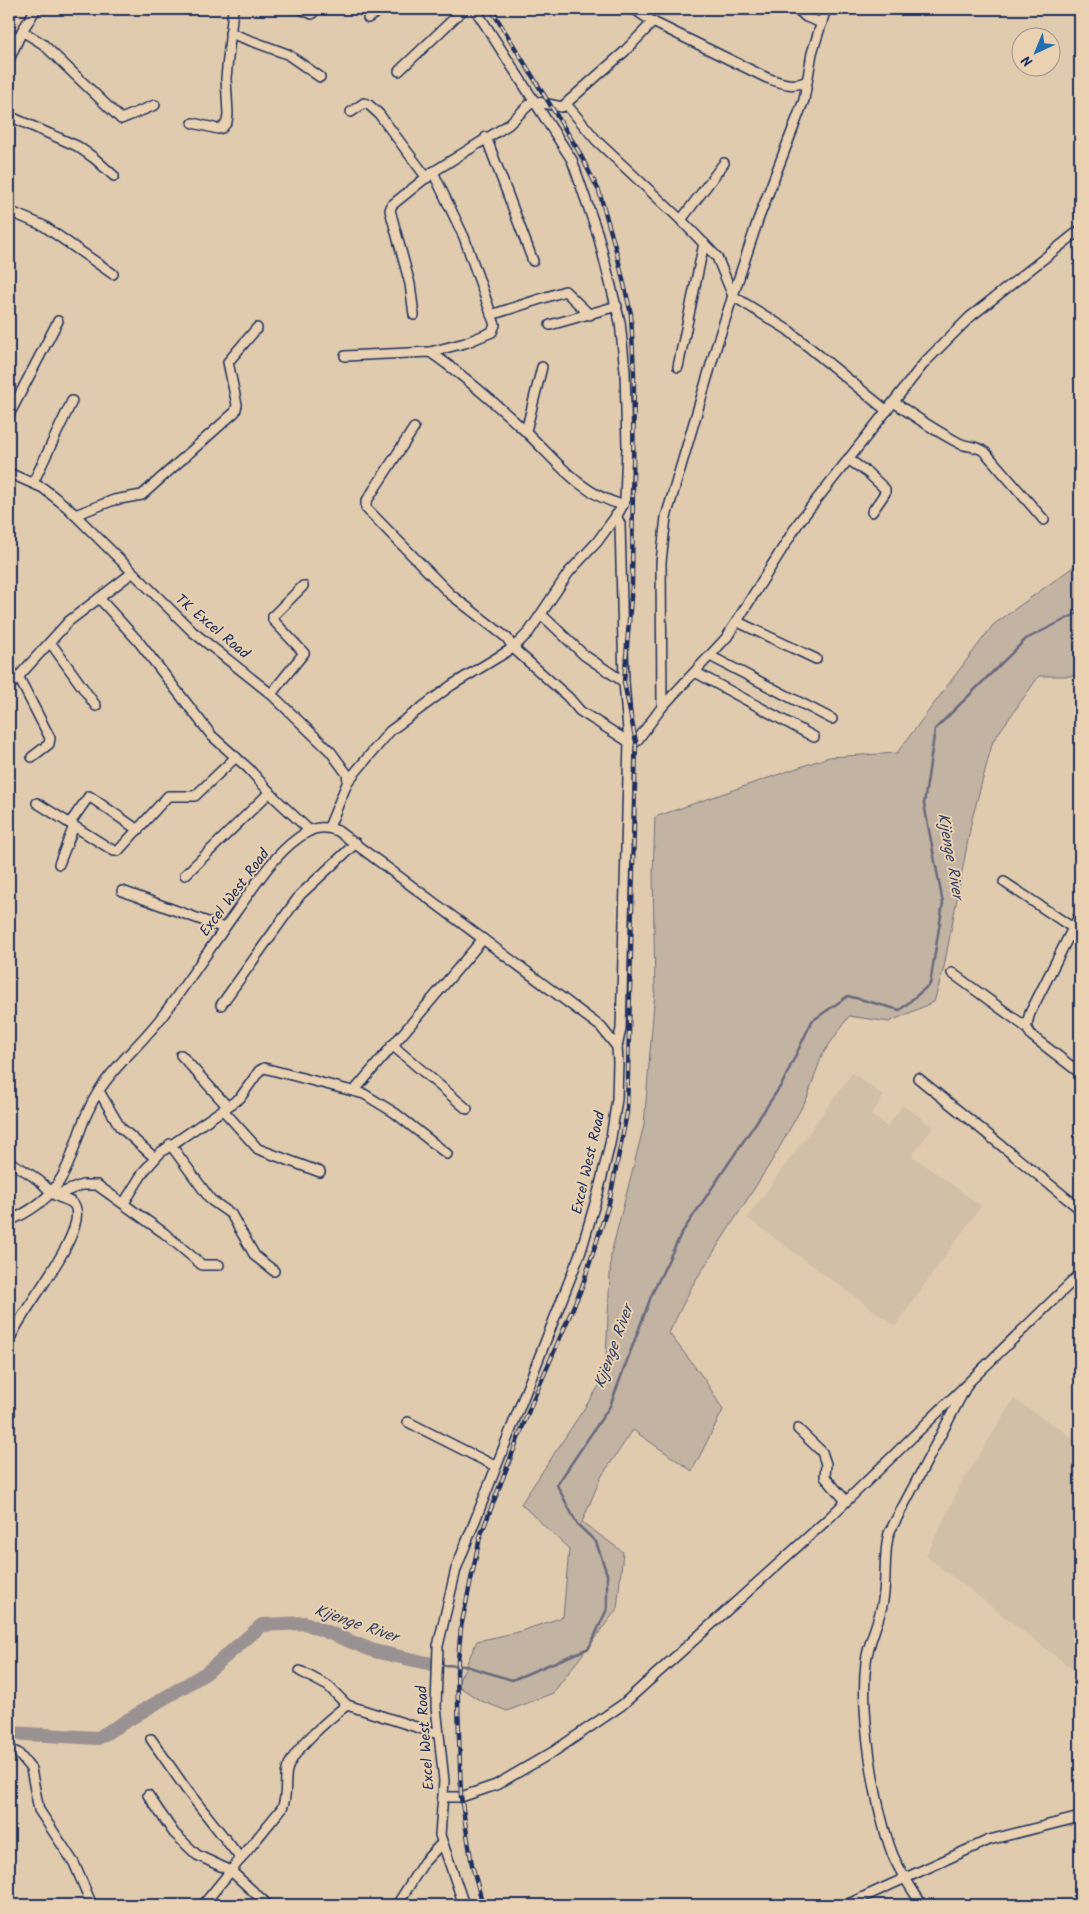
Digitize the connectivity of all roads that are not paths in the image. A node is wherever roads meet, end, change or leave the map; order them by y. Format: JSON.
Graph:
{"nodes":[{"id":1,"x":36,"y":9,"type":"edge"},
{"id":2,"x":233,"y":9,"type":"edge"},
{"id":3,"x":302,"y":9,"type":"edge"},
{"id":4,"x":382,"y":9,"type":"edge"},
{"id":5,"x":464,"y":9,"type":"edge"},
{"id":6,"x":475,"y":9,"type":"edge"},
{"id":7,"x":634,"y":9,"type":"edge"},
{"id":8,"x":797,"y":9,"type":"edge"},
{"id":9,"x":826,"y":9,"type":"edge"},
{"id":10,"x":312,"y":14,"type":"dead end"},
{"id":11,"x":368,"y":18,"type":"dead end"},
{"id":12,"x":653,"y":22,"type":"junction"},
{"id":13,"x":822,"y":23,"type":"junction"},
{"id":14,"x":22,"y":31,"type":"junction"},
{"id":15,"x":9,"y":32,"type":"edge"},
{"id":16,"x":230,"y":33,"type":"junction"},
{"id":17,"x":17,"y":40,"type":"junction"},
{"id":18,"x":9,"y":60,"type":"edge"},
{"id":19,"x":398,"y":71,"type":"dead end"},
{"id":20,"x":320,"y":77,"type":"dead end"},
{"id":21,"x":807,"y":81,"type":"junction"},
{"id":22,"x":533,"y":101,"type":"junction"},
{"id":23,"x":566,"y":104,"type":"junction"},
{"id":24,"x":155,"y":105,"type":"dead end"},
{"id":25,"x":351,"y":112,"type":"dead end"},
{"id":26,"x":9,"y":116,"type":"edge"},
{"id":27,"x":193,"y":123,"type":"dead end"},
{"id":28,"x":486,"y":138,"type":"junction"},
{"id":29,"x":724,"y":163,"type":"dead end"},
{"id":30,"x":430,"y":175,"type":"junction"},
{"id":31,"x":114,"y":176,"type":"dead end"},
{"id":32,"x":9,"y":211,"type":"edge"},
{"id":33,"x":681,"y":220,"type":"junction"},
{"id":34,"x":1080,"y":230,"type":"edge"},
{"id":35,"x":704,"y":243,"type":"junction"},
{"id":36,"x":533,"y":261,"type":"dead end"},
{"id":37,"x":113,"y":274,"type":"dead end"},
{"id":38,"x":733,"y":296,"type":"junction"},
{"id":39,"x":617,"y":306,"type":"junction"},
{"id":40,"x":414,"y":314,"type":"dead end"},
{"id":41,"x":491,"y":315,"type":"junction"},
{"id":42,"x":590,"y":315,"type":"junction"},
{"id":43,"x":58,"y":321,"type":"dead end"},
{"id":44,"x":550,"y":325,"type":"dead end"},
{"id":45,"x":256,"y":328,"type":"dead end"},
{"id":46,"x":430,"y":352,"type":"junction"},
{"id":47,"x":345,"y":356,"type":"dead end"},
{"id":48,"x":542,"y":367,"type":"dead end"},
{"id":49,"x":678,"y":367,"type":"dead end"},
{"id":50,"x":72,"y":401,"type":"dead end"},
{"id":51,"x":894,"y":402,"type":"junction"},
{"id":52,"x":887,"y":411,"type":"junction"},
{"id":53,"x":9,"y":415,"type":"edge"},
{"id":54,"x":414,"y":428,"type":"dead end"},
{"id":55,"x":526,"y":432,"type":"junction"},
{"id":56,"x":848,"y":459,"type":"junction"},
{"id":57,"x":9,"y":473,"type":"edge"},
{"id":58,"x":33,"y":483,"type":"junction"},
{"id":59,"x":623,"y":505,"type":"junction"},
{"id":60,"x":872,"y":512,"type":"dead end"},
{"id":61,"x":75,"y":515,"type":"junction"},
{"id":62,"x":616,"y":515,"type":"junction"},
{"id":63,"x":1044,"y":520,"type":"dead end"},
{"id":64,"x":132,"y":573,"type":"junction"},
{"id":65,"x":303,"y":586,"type":"dead end"},
{"id":66,"x":99,"y":598,"type":"junction"},
{"id":67,"x":542,"y":615,"type":"junction"},
{"id":68,"x":738,"y":622,"type":"junction"},
{"id":69,"x":50,"y":642,"type":"junction"},
{"id":70,"x":513,"y":648,"type":"junction"},
{"id":71,"x":710,"y":656,"type":"junction"},
{"id":72,"x":816,"y":659,"type":"dead end"},
{"id":73,"x":695,"y":672,"type":"junction"},
{"id":74,"x":18,"y":676,"type":"junction"},
{"id":75,"x":624,"y":682,"type":"junction"},
{"id":76,"x":9,"y":687,"type":"edge"},
{"id":77,"x":271,"y":694,"type":"junction"},
{"id":78,"x":96,"y":706,"type":"dead end"},
{"id":79,"x":662,"y":707,"type":"junction"},
{"id":80,"x":832,"y":719,"type":"dead end"},
{"id":81,"x":814,"y":737,"type":"dead end"},
{"id":82,"x":632,"y":742,"type":"junction"},
{"id":83,"x":32,"y":757,"type":"dead end"},
{"id":84,"x":236,"y":757,"type":"junction"},
{"id":85,"x":348,"y":781,"type":"junction"},
{"id":86,"x":270,"y":792,"type":"junction"},
{"id":87,"x":37,"y":802,"type":"dead end"},
{"id":88,"x":72,"y":825,"type":"junction"},
{"id":89,"x":329,"y":827,"type":"junction"},
{"id":90,"x":138,"y":830,"type":"junction"},
{"id":91,"x":310,"y":831,"type":"junction"},
{"id":92,"x":356,"y":844,"type":"junction"},
{"id":93,"x":59,"y":864,"type":"dead end"},
{"id":94,"x":185,"y":875,"type":"dead end"},
{"id":95,"x":1004,"y":882,"type":"dead end"},
{"id":96,"x":122,"y":891,"type":"dead end"},
{"id":97,"x":1080,"y":914,"type":"edge"},
{"id":98,"x":224,"y":928,"type":"junction"},
{"id":99,"x":1073,"y":928,"type":"junction"},
{"id":100,"x":483,"y":939,"type":"junction"},
{"id":101,"x":952,"y":973,"type":"dead end"},
{"id":102,"x":221,"y":1005,"type":"dead end"},
{"id":103,"x":1026,"y":1027,"type":"junction"},
{"id":104,"x":392,"y":1045,"type":"junction"},
{"id":105,"x":617,"y":1048,"type":"junction"},
{"id":106,"x":181,"y":1054,"type":"dead end"},
{"id":107,"x":1080,"y":1073,"type":"edge"},
{"id":108,"x":918,"y":1078,"type":"dead end"},
{"id":109,"x":355,"y":1090,"type":"junction"},
{"id":110,"x":99,"y":1091,"type":"junction"},
{"id":111,"x":225,"y":1108,"type":"junction"},
{"id":112,"x":467,"y":1109,"type":"dead end"},
{"id":113,"x":170,"y":1144,"type":"junction"},
{"id":114,"x":447,"y":1154,"type":"dead end"},
{"id":115,"x":155,"y":1158,"type":"junction"},
{"id":116,"x":9,"y":1162,"type":"edge"},
{"id":117,"x":320,"y":1172,"type":"dead end"},
{"id":118,"x":54,"y":1194,"type":"junction"},
{"id":119,"x":124,"y":1203,"type":"junction"},
{"id":120,"x":1080,"y":1209,"type":"edge"},
{"id":121,"x":9,"y":1222,"type":"edge"},
{"id":122,"x":219,"y":1265,"type":"dead end"},
{"id":123,"x":274,"y":1271,"type":"dead end"},
{"id":124,"x":1080,"y":1274,"type":"edge"},
{"id":125,"x":9,"y":1341,"type":"edge"},
{"id":126,"x":972,"y":1376,"type":"junction"},
{"id":127,"x":408,"y":1422,"type":"dead end"},
{"id":128,"x":798,"y":1429,"type":"dead end"},
{"id":129,"x":495,"y":1466,"type":"junction"},
{"id":130,"x":846,"y":1502,"type":"junction"},
{"id":131,"x":300,"y":1671,"type":"dead end"},
{"id":132,"x":347,"y":1705,"type":"junction"},
{"id":133,"x":438,"y":1734,"type":"junction"},
{"id":134,"x":151,"y":1739,"type":"dead end"},
{"id":135,"x":9,"y":1749,"type":"edge"},
{"id":136,"x":148,"y":1795,"type":"dead end"},
{"id":137,"x":444,"y":1797,"type":"junction"},
{"id":138,"x":1080,"y":1817,"type":"edge"},
{"id":139,"x":442,"y":1843,"type":"junction"},
{"id":140,"x":241,"y":1859,"type":"junction"},
{"id":141,"x":231,"y":1871,"type":"junction"},
{"id":142,"x":907,"y":1879,"type":"junction"},
{"id":143,"x":92,"y":1905,"type":"edge"},
{"id":144,"x":203,"y":1905,"type":"edge"},
{"id":145,"x":268,"y":1905,"type":"edge"},
{"id":146,"x":397,"y":1905,"type":"edge"},
{"id":147,"x":464,"y":1905,"type":"edge"},
{"id":148,"x":846,"y":1905,"type":"edge"},
{"id":149,"x":922,"y":1905,"type":"edge"}],
"edges":[{"from":1,"to":14,"type":"street"},
{"from":2,"to":16,"type":"street"},
{"from":3,"to":10,"type":"street"},
{"from":4,"to":11,"type":"street"},
{"from":5,"to":19,"type":"street"},
{"from":6,"to":22,"type":"street"},
{"from":7,"to":12,"type":"street"},
{"from":8,"to":13,"type":"street"},
{"from":9,"to":13,"type":"street"},
{"from":12,"to":21,"type":"street"},
{"from":12,"to":23,"type":"street"},
{"from":13,"to":21,"type":"street"},
{"from":14,"to":17,"type":"street"},
{"from":14,"to":24,"type":"street"},
{"from":15,"to":17,"type":"street"},
{"from":16,"to":20,"type":"street"},
{"from":16,"to":27,"type":"street"},
{"from":17,"to":18,"type":"street"},
{"from":21,"to":38,"type":"street"},
{"from":22,"to":23,"type":"street"},
{"from":22,"to":28,"type":"street"},
{"from":22,"to":39,"type":"street"},
{"from":23,"to":33,"type":"street"},
{"from":25,"to":30,"type":"street"},
{"from":26,"to":31,"type":"street"},
{"from":28,"to":30,"type":"street"},
{"from":28,"to":36,"type":"street"},
{"from":29,"to":33,"type":"street"},
{"from":30,"to":40,"type":"street"},
{"from":30,"to":41,"type":"street"},
{"from":32,"to":37,"type":"street"},
{"from":33,"to":35,"type":"street"},
{"from":34,"to":51,"type":"street"},
{"from":35,"to":38,"type":"street"},
{"from":35,"to":49,"type":"street"},
{"from":38,"to":52,"type":"street"},
{"from":38,"to":79,"type":"street"},
{"from":39,"to":42,"type":"street"},
{"from":39,"to":59,"type":"street"},
{"from":41,"to":42,"type":"street"},
{"from":41,"to":46,"type":"street"},
{"from":42,"to":44,"type":"street"},
{"from":43,"to":53,"type":"street"},
{"from":45,"to":61,"type":"street"},
{"from":46,"to":47,"type":"street"},
{"from":46,"to":55,"type":"street"},
{"from":48,"to":55,"type":"street"},
{"from":50,"to":58,"type":"street"},
{"from":51,"to":52,"type":"street"},
{"from":51,"to":63,"type":"street"},
{"from":52,"to":56,"type":"street"},
{"from":54,"to":70,"type":"street"},
{"from":55,"to":59,"type":"street"},
{"from":56,"to":60,"type":"street"},
{"from":56,"to":68,"type":"street"},
{"from":57,"to":58,"type":"street","name":"TK Excel Road"},
{"from":58,"to":61,"type":"street","name":"TK Excel Road"},
{"from":59,"to":62,"type":"street"},
{"from":61,"to":64,"type":"street","name":"TK Excel Road"},
{"from":62,"to":67,"type":"street"},
{"from":62,"to":75,"type":"street","name":"Excel West Road"},
{"from":64,"to":66,"type":"street"},
{"from":64,"to":77,"type":"street","name":"TK Excel Road"},
{"from":65,"to":77,"type":"street"},
{"from":66,"to":69,"type":"street"},
{"from":66,"to":84,"type":"street"},
{"from":67,"to":70,"type":"street"},
{"from":67,"to":75,"type":"street"},
{"from":68,"to":71,"type":"street"},
{"from":68,"to":72,"type":"street"},
{"from":69,"to":74,"type":"street"},
{"from":69,"to":78,"type":"street"},
{"from":70,"to":82,"type":"street"},
{"from":70,"to":85,"type":"street"},
{"from":71,"to":73,"type":"street"},
{"from":71,"to":80,"type":"street"},
{"from":73,"to":79,"type":"street"},
{"from":73,"to":81,"type":"street"},
{"from":74,"to":76,"type":"street"},
{"from":74,"to":83,"type":"street"},
{"from":75,"to":82,"type":"street","name":"Excel West Road"},
{"from":77,"to":85,"type":"street","name":"TK Excel Road"},
{"from":79,"to":82,"type":"street"},
{"from":82,"to":105,"type":"street","name":"Excel West Road"},
{"from":84,"to":86,"type":"street"},
{"from":84,"to":90,"type":"street"},
{"from":85,"to":89,"type":"street"},
{"from":86,"to":91,"type":"street"},
{"from":86,"to":94,"type":"street"},
{"from":87,"to":88,"type":"street"},
{"from":88,"to":90,"type":"street"},
{"from":88,"to":90,"type":"street"},
{"from":88,"to":93,"type":"street"},
{"from":89,"to":91,"type":"street","name":"Excel West Road"},
{"from":89,"to":92,"type":"street"},
{"from":91,"to":98,"type":"street","name":"Excel West Road"},
{"from":92,"to":100,"type":"street"},
{"from":92,"to":102,"type":"street"},
{"from":95,"to":99,"type":"street"},
{"from":96,"to":98,"type":"street"},
{"from":97,"to":99,"type":"street"},
{"from":98,"to":110,"type":"street","name":"Excel West Road"},
{"from":99,"to":103,"type":"street"},
{"from":100,"to":104,"type":"street"},
{"from":100,"to":105,"type":"street"},
{"from":101,"to":103,"type":"street"},
{"from":103,"to":107,"type":"street"},
{"from":104,"to":109,"type":"street"},
{"from":104,"to":112,"type":"street"},
{"from":105,"to":129,"type":"street","name":"Excel West Road"},
{"from":106,"to":111,"type":"street"},
{"from":108,"to":120,"type":"street"},
{"from":109,"to":111,"type":"street"},
{"from":109,"to":114,"type":"street"},
{"from":110,"to":115,"type":"street"},
{"from":110,"to":118,"type":"street","name":"Excel West Road"},
{"from":111,"to":113,"type":"street"},
{"from":111,"to":117,"type":"street"},
{"from":113,"to":115,"type":"street"},
{"from":113,"to":123,"type":"street"},
{"from":115,"to":119,"type":"street"},
{"from":116,"to":118,"type":"street"},
{"from":118,"to":119,"type":"street"},
{"from":118,"to":121,"type":"street","name":"Excel West Road"},
{"from":118,"to":125,"type":"street"},
{"from":119,"to":122,"type":"street"},
{"from":124,"to":126,"type":"street"},
{"from":126,"to":130,"type":"street"},
{"from":126,"to":142,"type":"street"},
{"from":127,"to":129,"type":"street"},
{"from":128,"to":130,"type":"street"},
{"from":129,"to":133,"type":"street","name":"Excel West Road"},
{"from":130,"to":137,"type":"street"},
{"from":131,"to":132,"type":"street"},
{"from":132,"to":133,"type":"street"},
{"from":132,"to":140,"type":"street"},
{"from":133,"to":137,"type":"street","name":"Excel West Road"},
{"from":134,"to":140,"type":"street"},
{"from":135,"to":143,"type":"street"},
{"from":136,"to":141,"type":"street"},
{"from":137,"to":139,"type":"street","name":"Excel West Road"},
{"from":138,"to":142,"type":"street"},
{"from":139,"to":146,"type":"street"},
{"from":139,"to":147,"type":"street","name":"Excel West Road"},
{"from":140,"to":141,"type":"street"},
{"from":141,"to":144,"type":"street"},
{"from":141,"to":145,"type":"street"},
{"from":142,"to":148,"type":"street"},
{"from":142,"to":149,"type":"street"}]}
